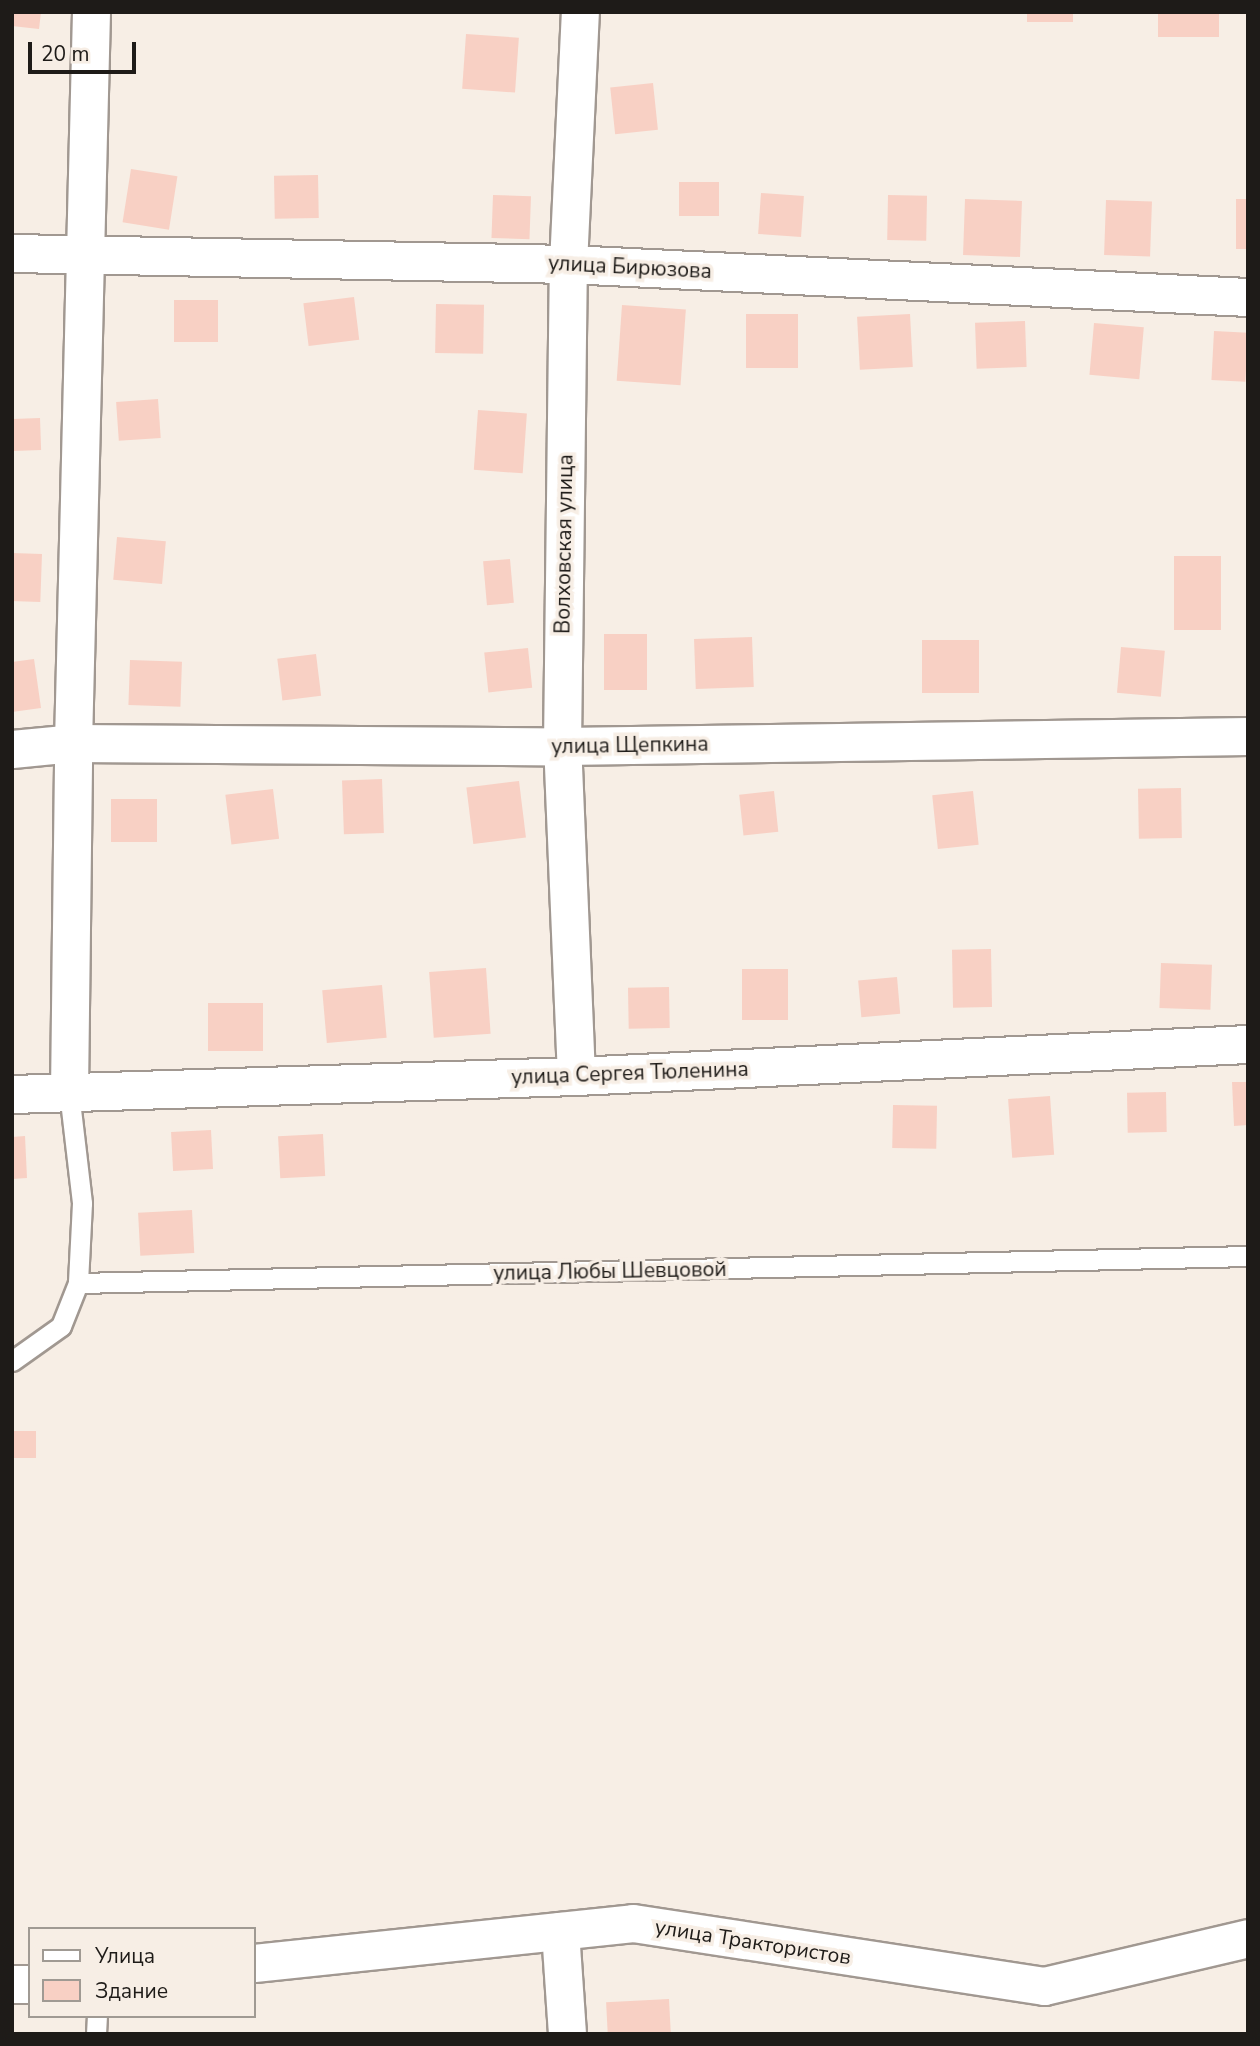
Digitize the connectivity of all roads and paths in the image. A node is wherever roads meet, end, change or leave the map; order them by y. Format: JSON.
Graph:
{"nodes":[{"id":1,"x":92,"y":12,"type":"edge"},
{"id":2,"x":580,"y":12,"type":"edge"},
{"id":3,"x":12,"y":253,"type":"edge"},
{"id":4,"x":84,"y":255,"type":"junction"},
{"id":5,"x":568,"y":264,"type":"junction"},
{"id":6,"x":1248,"y":297,"type":"edge"},
{"id":7,"x":1248,"y":736,"type":"edge"},
{"id":8,"x":73,"y":743,"type":"junction"},
{"id":9,"x":562,"y":746,"type":"junction"},
{"id":10,"x":12,"y":749,"type":"edge"},
{"id":11,"x":1248,"y":1044,"type":"edge"},
{"id":12,"x":576,"y":1076,"type":"junction"},
{"id":13,"x":69,"y":1092,"type":"junction"},
{"id":14,"x":12,"y":1094,"type":"edge"},
{"id":15,"x":1248,"y":1256,"type":"edge"},
{"id":16,"x":78,"y":1283,"type":"junction"},
{"id":17,"x":12,"y":1361,"type":"edge"},
{"id":18,"x":560,"y":1931,"type":"junction"},
{"id":19,"x":1248,"y":1938,"type":"edge"},
{"id":20,"x":256,"y":1963,"type":"edge"},
{"id":21,"x":567,"y":2034,"type":"edge"}],
"edges":[{"from":1,"to":4,"type":"street"},
{"from":2,"to":5,"type":"street","name":"Волховская улица"},
{"from":3,"to":4,"type":"street","name":"улица Бирюзова"},
{"from":4,"to":5,"type":"street","name":"улица Бирюзова"},
{"from":4,"to":8,"type":"street"},
{"from":5,"to":6,"type":"street","name":"улица Бирюзова"},
{"from":5,"to":9,"type":"street","name":"Волховская улица"},
{"from":7,"to":9,"type":"street","name":"улица Щепкина"},
{"from":8,"to":9,"type":"street","name":"улица Щепкина"},
{"from":8,"to":10,"type":"street","name":"улица Щепкина"},
{"from":8,"to":13,"type":"street"},
{"from":9,"to":12,"type":"street","name":"Волховская улица"},
{"from":11,"to":12,"type":"street","name":"улица Сергея Тюленина"},
{"from":12,"to":13,"type":"street","name":"улица Сергея Тюленина"},
{"from":13,"to":14,"type":"street","name":"улица Сергея Тюленина"},
{"from":13,"to":16,"type":"lane"},
{"from":15,"to":16,"type":"lane","name":"улица Любы Шевцовой"},
{"from":16,"to":17,"type":"lane"},
{"from":18,"to":19,"type":"street","name":"улица Трактористов"},
{"from":18,"to":20,"type":"street","name":"улица Трактористов"},
{"from":18,"to":21,"type":"street"}]}
